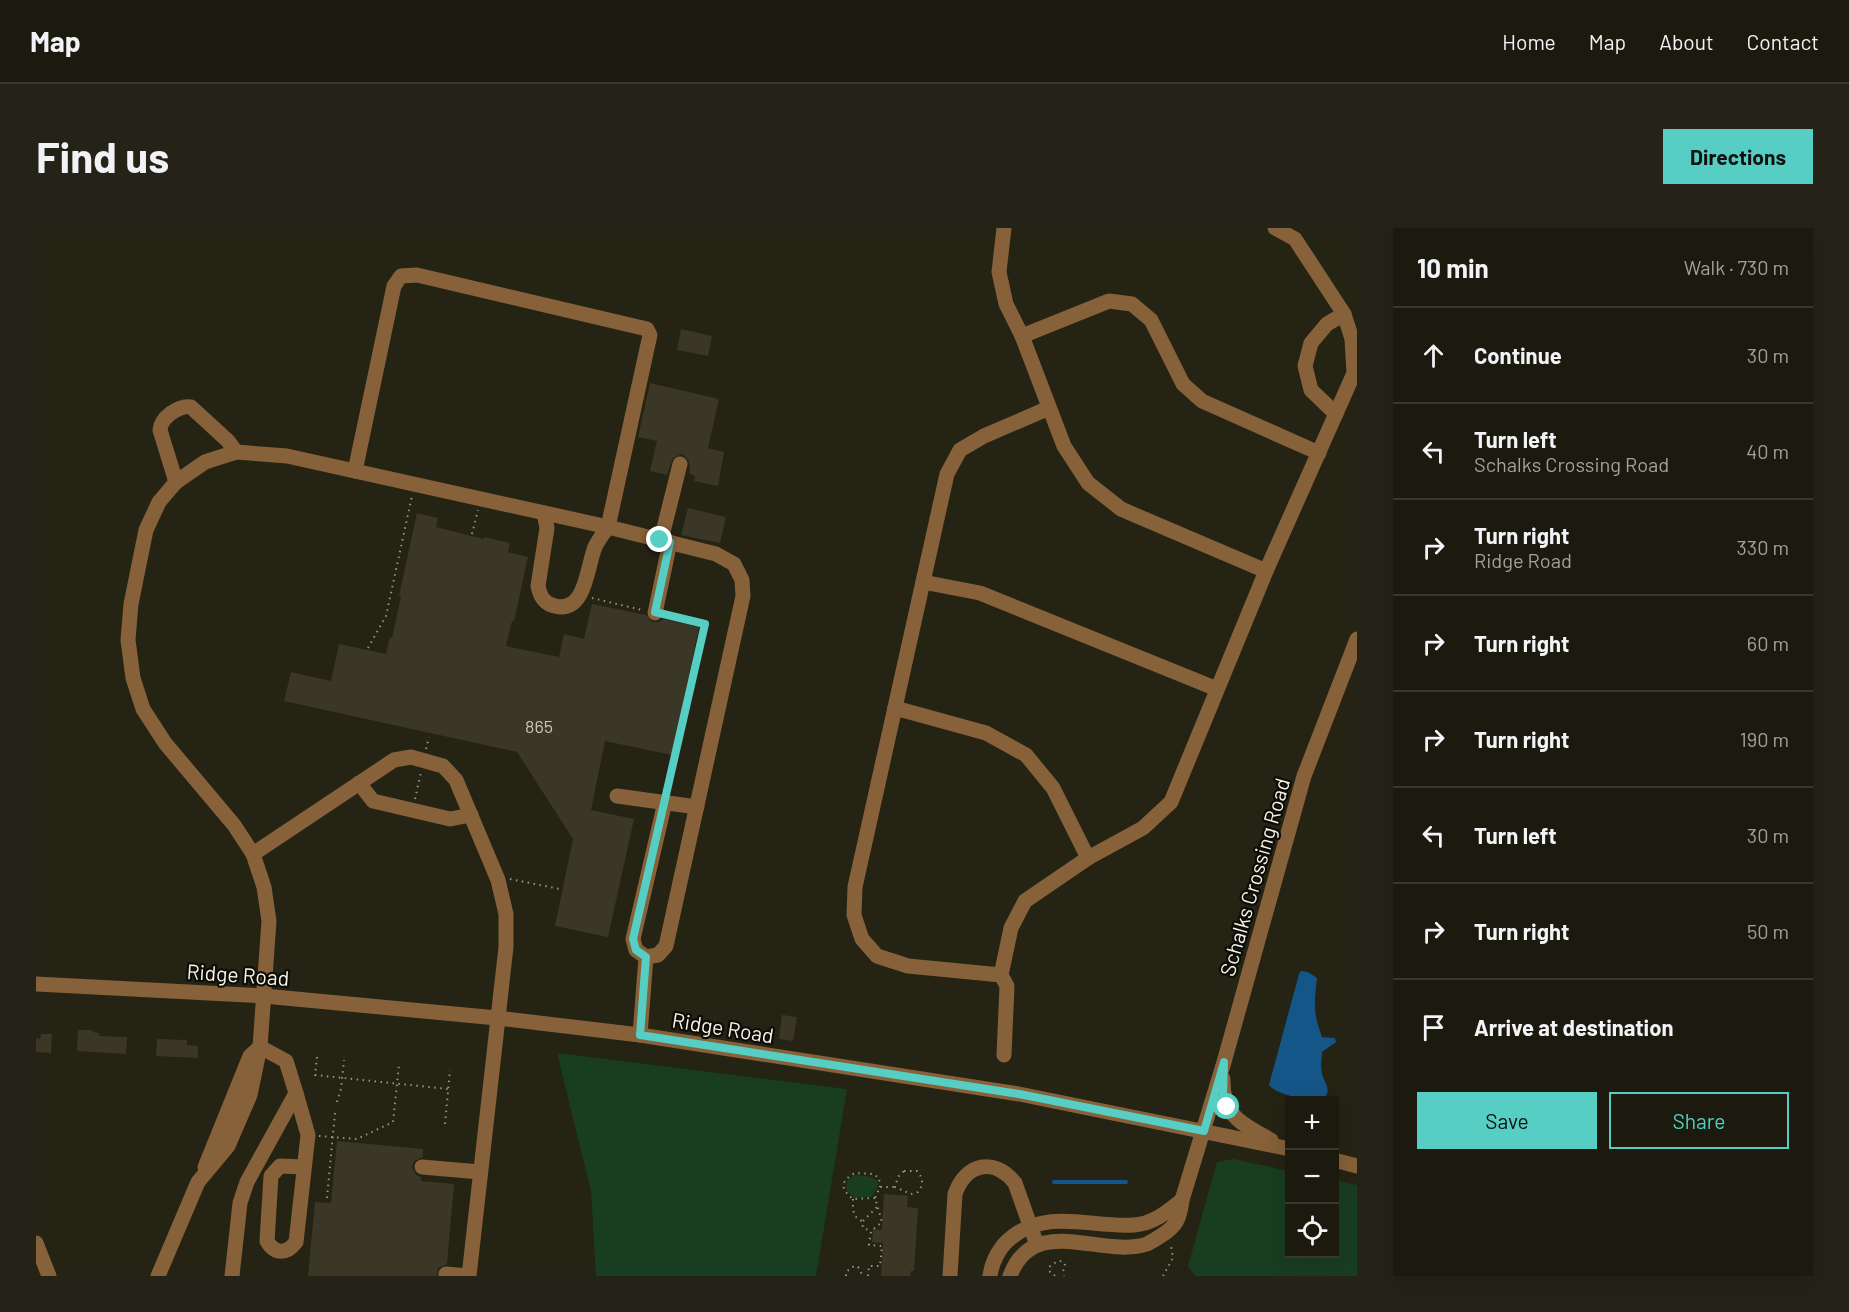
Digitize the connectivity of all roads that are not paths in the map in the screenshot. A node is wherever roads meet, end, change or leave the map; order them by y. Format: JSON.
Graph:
{"nodes":[{"id":1,"x":1004,"y":228,"type":"edge"},
{"id":2,"x":1275,"y":228,"type":"edge"},
{"id":3,"x":1298,"y":233,"type":"edge"},
{"id":4,"x":1344,"y":314,"type":"junction"},
{"id":5,"x":1022,"y":336,"type":"junction"},
{"id":6,"x":1356,"y":373,"type":"edge"},
{"id":7,"x":1049,"y":408,"type":"junction"},
{"id":8,"x":1336,"y":414,"type":"junction"},
{"id":9,"x":236,"y":452,"type":"junction"},
{"id":10,"x":1318,"y":453,"type":"junction"},
{"id":11,"x":680,"y":464,"type":"dead end"},
{"id":12,"x":355,"y":471,"type":"junction"},
{"id":13,"x":176,"y":482,"type":"junction"},
{"id":14,"x":544,"y":513,"type":"junction"},
{"id":15,"x":608,"y":527,"type":"junction"},
{"id":16,"x":665,"y":541,"type":"junction"},
{"id":17,"x":1266,"y":571,"type":"junction"},
{"id":18,"x":923,"y":582,"type":"junction"},
{"id":19,"x":655,"y":612,"type":"road end"},
{"id":20,"x":1357,"y":639,"type":"edge"},
{"id":21,"x":1217,"y":690,"type":"junction"},
{"id":22,"x":895,"y":708,"type":"junction"},
{"id":23,"x":359,"y":783,"type":"junction"},
{"id":24,"x":617,"y":796,"type":"dead end"},
{"id":25,"x":665,"y":802,"type":"junction"},
{"id":26,"x":696,"y":807,"type":"junction"},
{"id":27,"x":471,"y":815,"type":"junction"},
{"id":28,"x":253,"y":854,"type":"junction"},
{"id":29,"x":1089,"y":858,"type":"junction"},
{"id":30,"x":646,"y":957,"type":"junction"},
{"id":31,"x":1001,"y":975,"type":"junction"},
{"id":32,"x":36,"y":984,"type":"edge"},
{"id":33,"x":264,"y":996,"type":"junction"},
{"id":34,"x":497,"y":1018,"type":"junction"},
{"id":35,"x":640,"y":1035,"type":"junction"},
{"id":36,"x":260,"y":1047,"type":"junction"},
{"id":37,"x":1004,"y":1055,"type":"dead end"},
{"id":38,"x":1224,"y":1062,"type":"junction"},
{"id":39,"x":296,"y":1093,"type":"junction"},
{"id":40,"x":1204,"y":1131,"type":"junction"},
{"id":41,"x":1285,"y":1147,"type":"edge"},
{"id":42,"x":1285,"y":1148,"type":"edge"},
{"id":43,"x":1339,"y":1161,"type":"edge"},
{"id":44,"x":1357,"y":1166,"type":"edge"},
{"id":45,"x":304,"y":1167,"type":"junction"},
{"id":46,"x":422,"y":1167,"type":"dead end"},
{"id":47,"x":480,"y":1172,"type":"junction"},
{"id":48,"x":1182,"y":1200,"type":"junction"},
{"id":49,"x":1065,"y":1220,"type":"junction"},
{"id":50,"x":1031,"y":1226,"type":"junction"},
{"id":51,"x":1063,"y":1241,"type":"junction"},
{"id":52,"x":36,"y":1244,"type":"edge"},
{"id":53,"x":1037,"y":1245,"type":"junction"},
{"id":54,"x":446,"y":1274,"type":"dead end"},
{"id":55,"x":49,"y":1276,"type":"edge"},
{"id":56,"x":158,"y":1276,"type":"edge"},
{"id":57,"x":232,"y":1276,"type":"edge"},
{"id":58,"x":469,"y":1276,"type":"edge"},
{"id":59,"x":950,"y":1276,"type":"edge"},
{"id":60,"x":990,"y":1276,"type":"edge"},
{"id":61,"x":1010,"y":1276,"type":"edge"}],
"edges":[{"from":1,"to":5,"type":"street"},
{"from":2,"to":3,"type":"street"},
{"from":3,"to":4,"type":"street"},
{"from":4,"to":6,"type":"street"},
{"from":4,"to":8,"type":"street"},
{"from":5,"to":7,"type":"street"},
{"from":5,"to":10,"type":"street"},
{"from":6,"to":8,"type":"street"},
{"from":7,"to":17,"type":"street"},
{"from":7,"to":18,"type":"street"},
{"from":8,"to":10,"type":"street"},
{"from":9,"to":12,"type":"street"},
{"from":9,"to":13,"type":"street"},
{"from":9,"to":13,"type":"street"},
{"from":10,"to":17,"type":"street"},
{"from":11,"to":16,"type":"street"},
{"from":12,"to":14,"type":"street"},
{"from":12,"to":15,"type":"street"},
{"from":13,"to":28,"type":"street"},
{"from":14,"to":15,"type":"street"},
{"from":14,"to":15,"type":"street"},
{"from":15,"to":16,"type":"street"},
{"from":16,"to":19,"type":"street"},
{"from":16,"to":26,"type":"street"},
{"from":17,"to":21,"type":"street"},
{"from":18,"to":21,"type":"street"},
{"from":18,"to":22,"type":"street"},
{"from":20,"to":38,"type":"street","name":"Schalks Crossing Road"},
{"from":21,"to":29,"type":"street"},
{"from":22,"to":29,"type":"street"},
{"from":22,"to":31,"type":"street"},
{"from":23,"to":27,"type":"street"},
{"from":23,"to":27,"type":"street"},
{"from":23,"to":28,"type":"street"},
{"from":24,"to":25,"type":"street"},
{"from":25,"to":26,"type":"street"},
{"from":25,"to":30,"type":"street"},
{"from":26,"to":30,"type":"street"},
{"from":27,"to":34,"type":"street"},
{"from":28,"to":33,"type":"street"},
{"from":29,"to":31,"type":"street"},
{"from":30,"to":35,"type":"street"},
{"from":31,"to":37,"type":"street"},
{"from":32,"to":33,"type":"street","name":"Ridge Road"},
{"from":33,"to":34,"type":"street","name":"Ridge Road"},
{"from":33,"to":36,"type":"street"},
{"from":34,"to":35,"type":"street","name":"Ridge Road"},
{"from":34,"to":47,"type":"street"},
{"from":35,"to":40,"type":"street","name":"Ridge Road"},
{"from":36,"to":39,"type":"street"},
{"from":36,"to":56,"type":"street"},
{"from":38,"to":40,"type":"street","name":"Schalks Crossing Road"},
{"from":38,"to":41,"type":"street"},
{"from":39,"to":45,"type":"street"},
{"from":39,"to":57,"type":"street"},
{"from":40,"to":42,"type":"street","name":"Ridge Road"},
{"from":40,"to":48,"type":"street","name":"Schalks Crossing Road"},
{"from":43,"to":44,"type":"street"},
{"from":45,"to":45,"type":"street"},
{"from":46,"to":47,"type":"street"},
{"from":47,"to":58,"type":"street"},
{"from":48,"to":49,"type":"street"},
{"from":48,"to":51,"type":"street","name":"Schalks Crossing Road"},
{"from":49,"to":50,"type":"street"},
{"from":49,"to":51,"type":"street"},
{"from":50,"to":53,"type":"street"},
{"from":50,"to":59,"type":"street"},
{"from":50,"to":60,"type":"street"},
{"from":51,"to":53,"type":"street"},
{"from":52,"to":55,"type":"street"},
{"from":53,"to":61,"type":"street"},
{"from":54,"to":58,"type":"street"}]}
